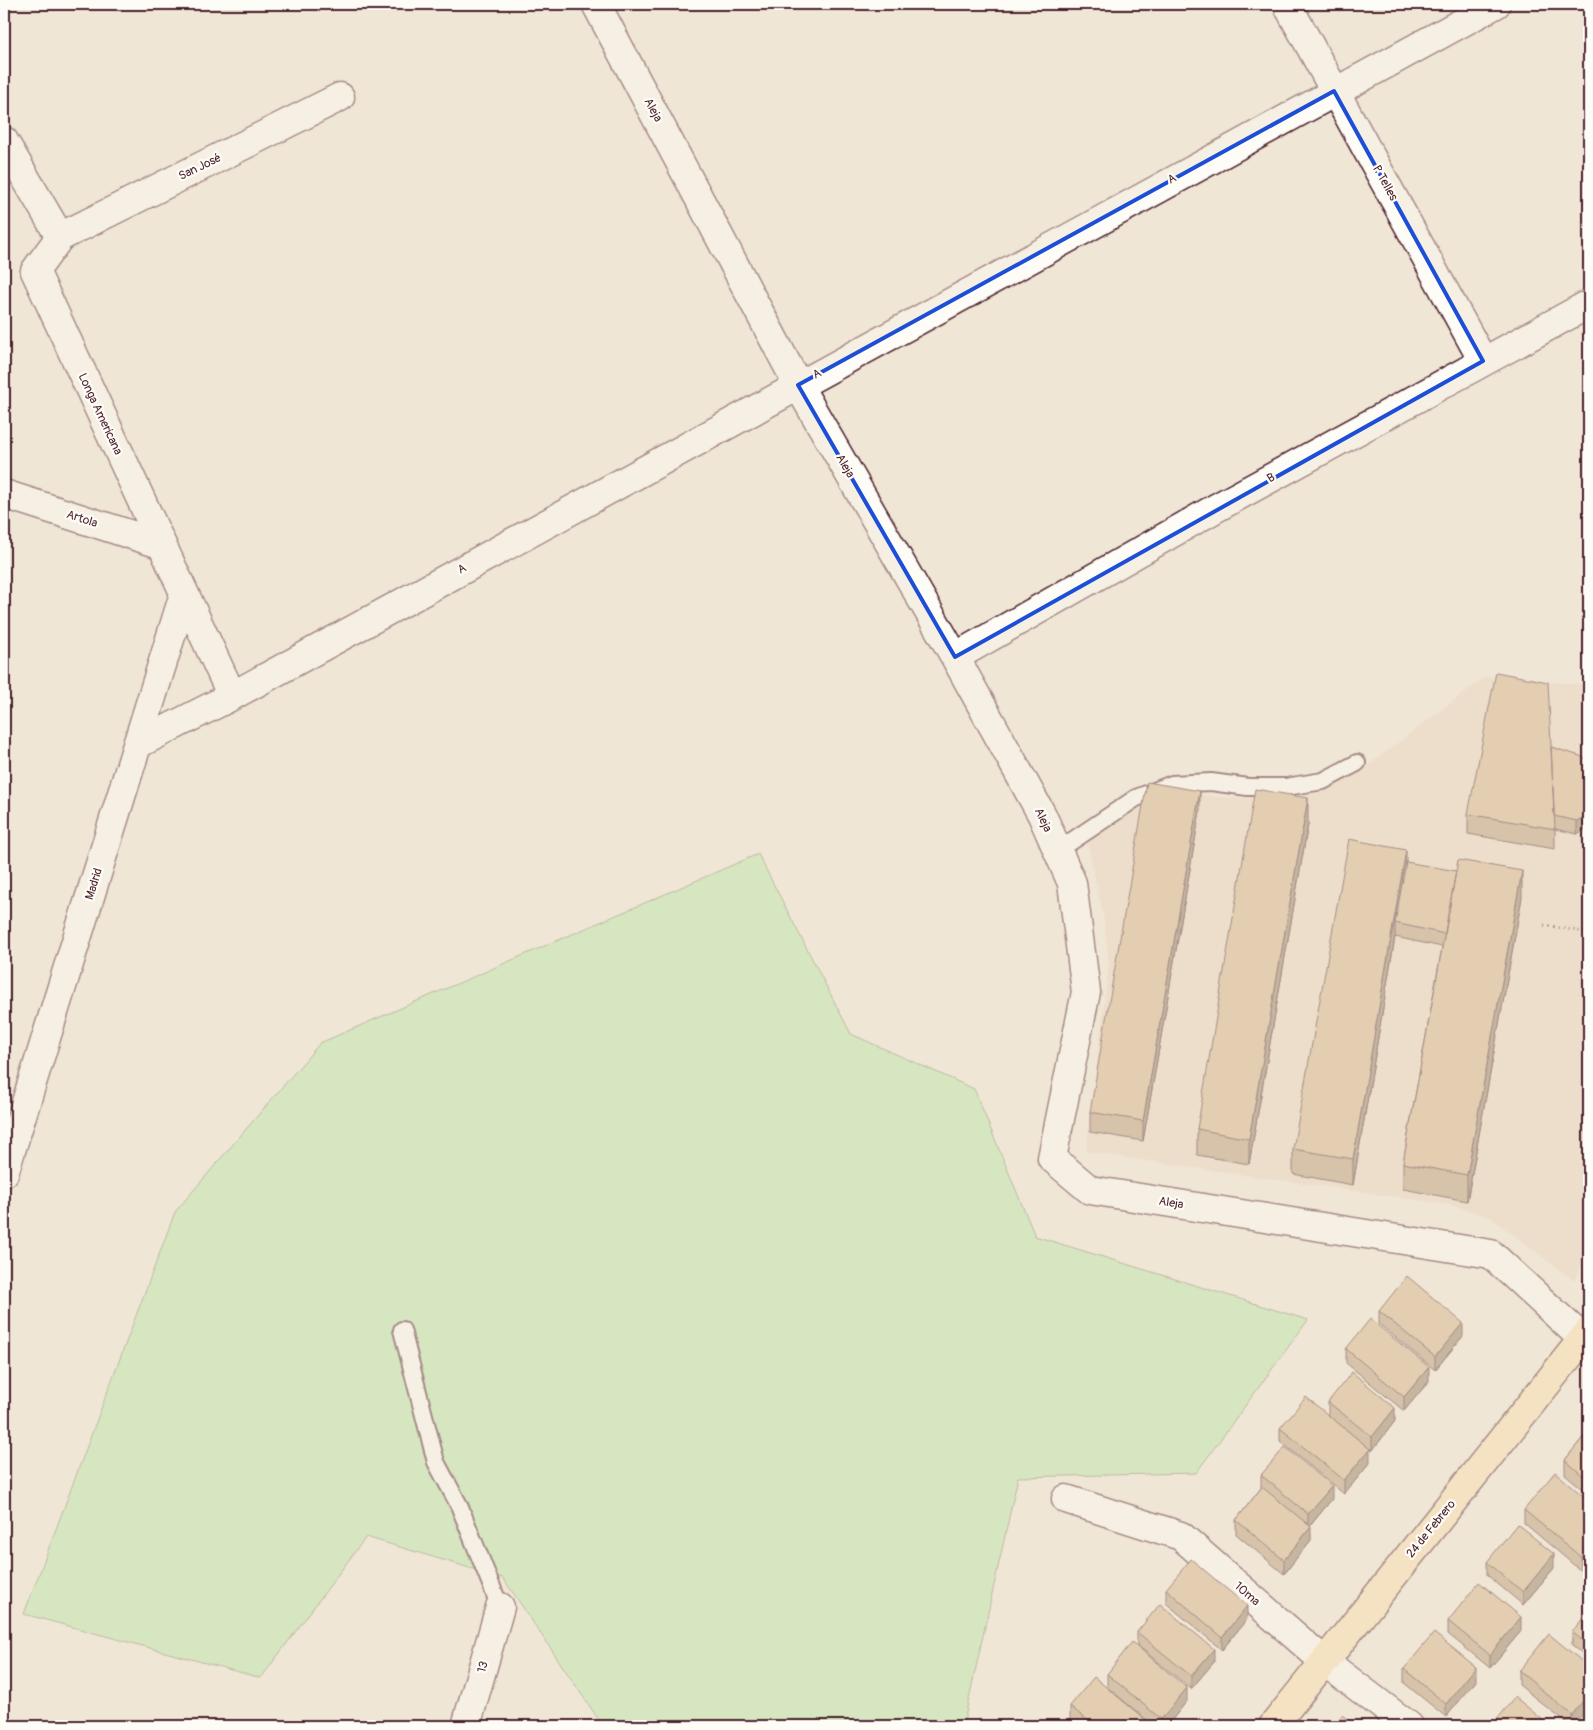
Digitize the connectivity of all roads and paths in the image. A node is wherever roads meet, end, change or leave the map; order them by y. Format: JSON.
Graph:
{"nodes":[{"id":1,"x":596,"y":4,"type":"edge"},
{"id":2,"x":1287,"y":4,"type":"edge"},
{"id":3,"x":1496,"y":4,"type":"edge"},
{"id":4,"x":1334,"y":91,"type":"junction"},
{"id":5,"x":340,"y":97,"type":"dead end"},
{"id":6,"x":4,"y":141,"type":"edge"},
{"id":7,"x":60,"y":237,"type":"junction"},
{"id":8,"x":1589,"y":304,"type":"edge"},
{"id":9,"x":1484,"y":361,"type":"junction"},
{"id":10,"x":798,"y":385,"type":"junction"},
{"id":11,"x":4,"y":494,"type":"edge"},
{"id":12,"x":160,"y":544,"type":"junction"},
{"id":13,"x":184,"y":594,"type":"junction"},
{"id":14,"x":955,"y":658,"type":"junction"},
{"id":15,"x":232,"y":696,"type":"junction"},
{"id":16,"x":138,"y":744,"type":"junction"},
{"id":17,"x":1357,"y":763,"type":"dead end"},
{"id":18,"x":1058,"y":851,"type":"junction"},
{"id":19,"x":1544,"y":925,"type":"dead end"},
{"id":20,"x":1589,"y":933,"type":"edge"},
{"id":21,"x":6,"y":1159,"type":"edge"},
{"id":22,"x":402,"y":1330,"type":"dead end"},
{"id":23,"x":1586,"y":1335,"type":"edge"},
{"id":24,"x":1066,"y":1499,"type":"dead end"},
{"id":25,"x":500,"y":1607,"type":"joint"},
{"id":26,"x":1325,"y":1662,"type":"junction"},
{"id":27,"x":466,"y":1726,"type":"edge"},
{"id":28,"x":1273,"y":1726,"type":"edge"},
{"id":29,"x":1409,"y":1726,"type":"edge"}],
"edges":[{"from":1,"to":10,"type":"street","name":"Aleja"},
{"from":2,"to":4,"type":"street","name":"P. Telles"},
{"from":3,"to":4,"type":"street","name":"A"},
{"from":4,"to":9,"type":"street","name":"P. Telles"},
{"from":4,"to":10,"type":"street","name":"A"},
{"from":5,"to":7,"type":"street","name":"San José"},
{"from":6,"to":7,"type":"street"},
{"from":7,"to":12,"type":"street","name":"Longa Americana"},
{"from":8,"to":9,"type":"street","name":"B"},
{"from":9,"to":14,"type":"street","name":"B"},
{"from":10,"to":14,"type":"street","name":"Aleja"},
{"from":10,"to":15,"type":"street","name":"A"},
{"from":11,"to":12,"type":"street","name":"Artola"},
{"from":12,"to":13,"type":"street","name":"Longa Americana"},
{"from":13,"to":15,"type":"street","name":"Longa Americana"},
{"from":13,"to":16,"type":"street","name":"Madrid"},
{"from":14,"to":18,"type":"street","name":"Aleja"},
{"from":15,"to":16,"type":"street","name":"A"},
{"from":16,"to":21,"type":"street","name":"Madrid"},
{"from":17,"to":18,"type":"lane"},
{"from":18,"to":23,"type":"street","name":"Aleja"},
{"from":19,"to":20,"type":"path"},
{"from":22,"to":25,"type":"lane"},
{"from":23,"to":26,"type":"main road","name":"24 de Febrero"},
{"from":24,"to":26,"type":"street","name":"10ma"},
{"from":25,"to":27,"type":"street","name":"13"},
{"from":26,"to":28,"type":"main road","name":"24 de Febrero"},
{"from":26,"to":29,"type":"street","name":"10ma"}]}
